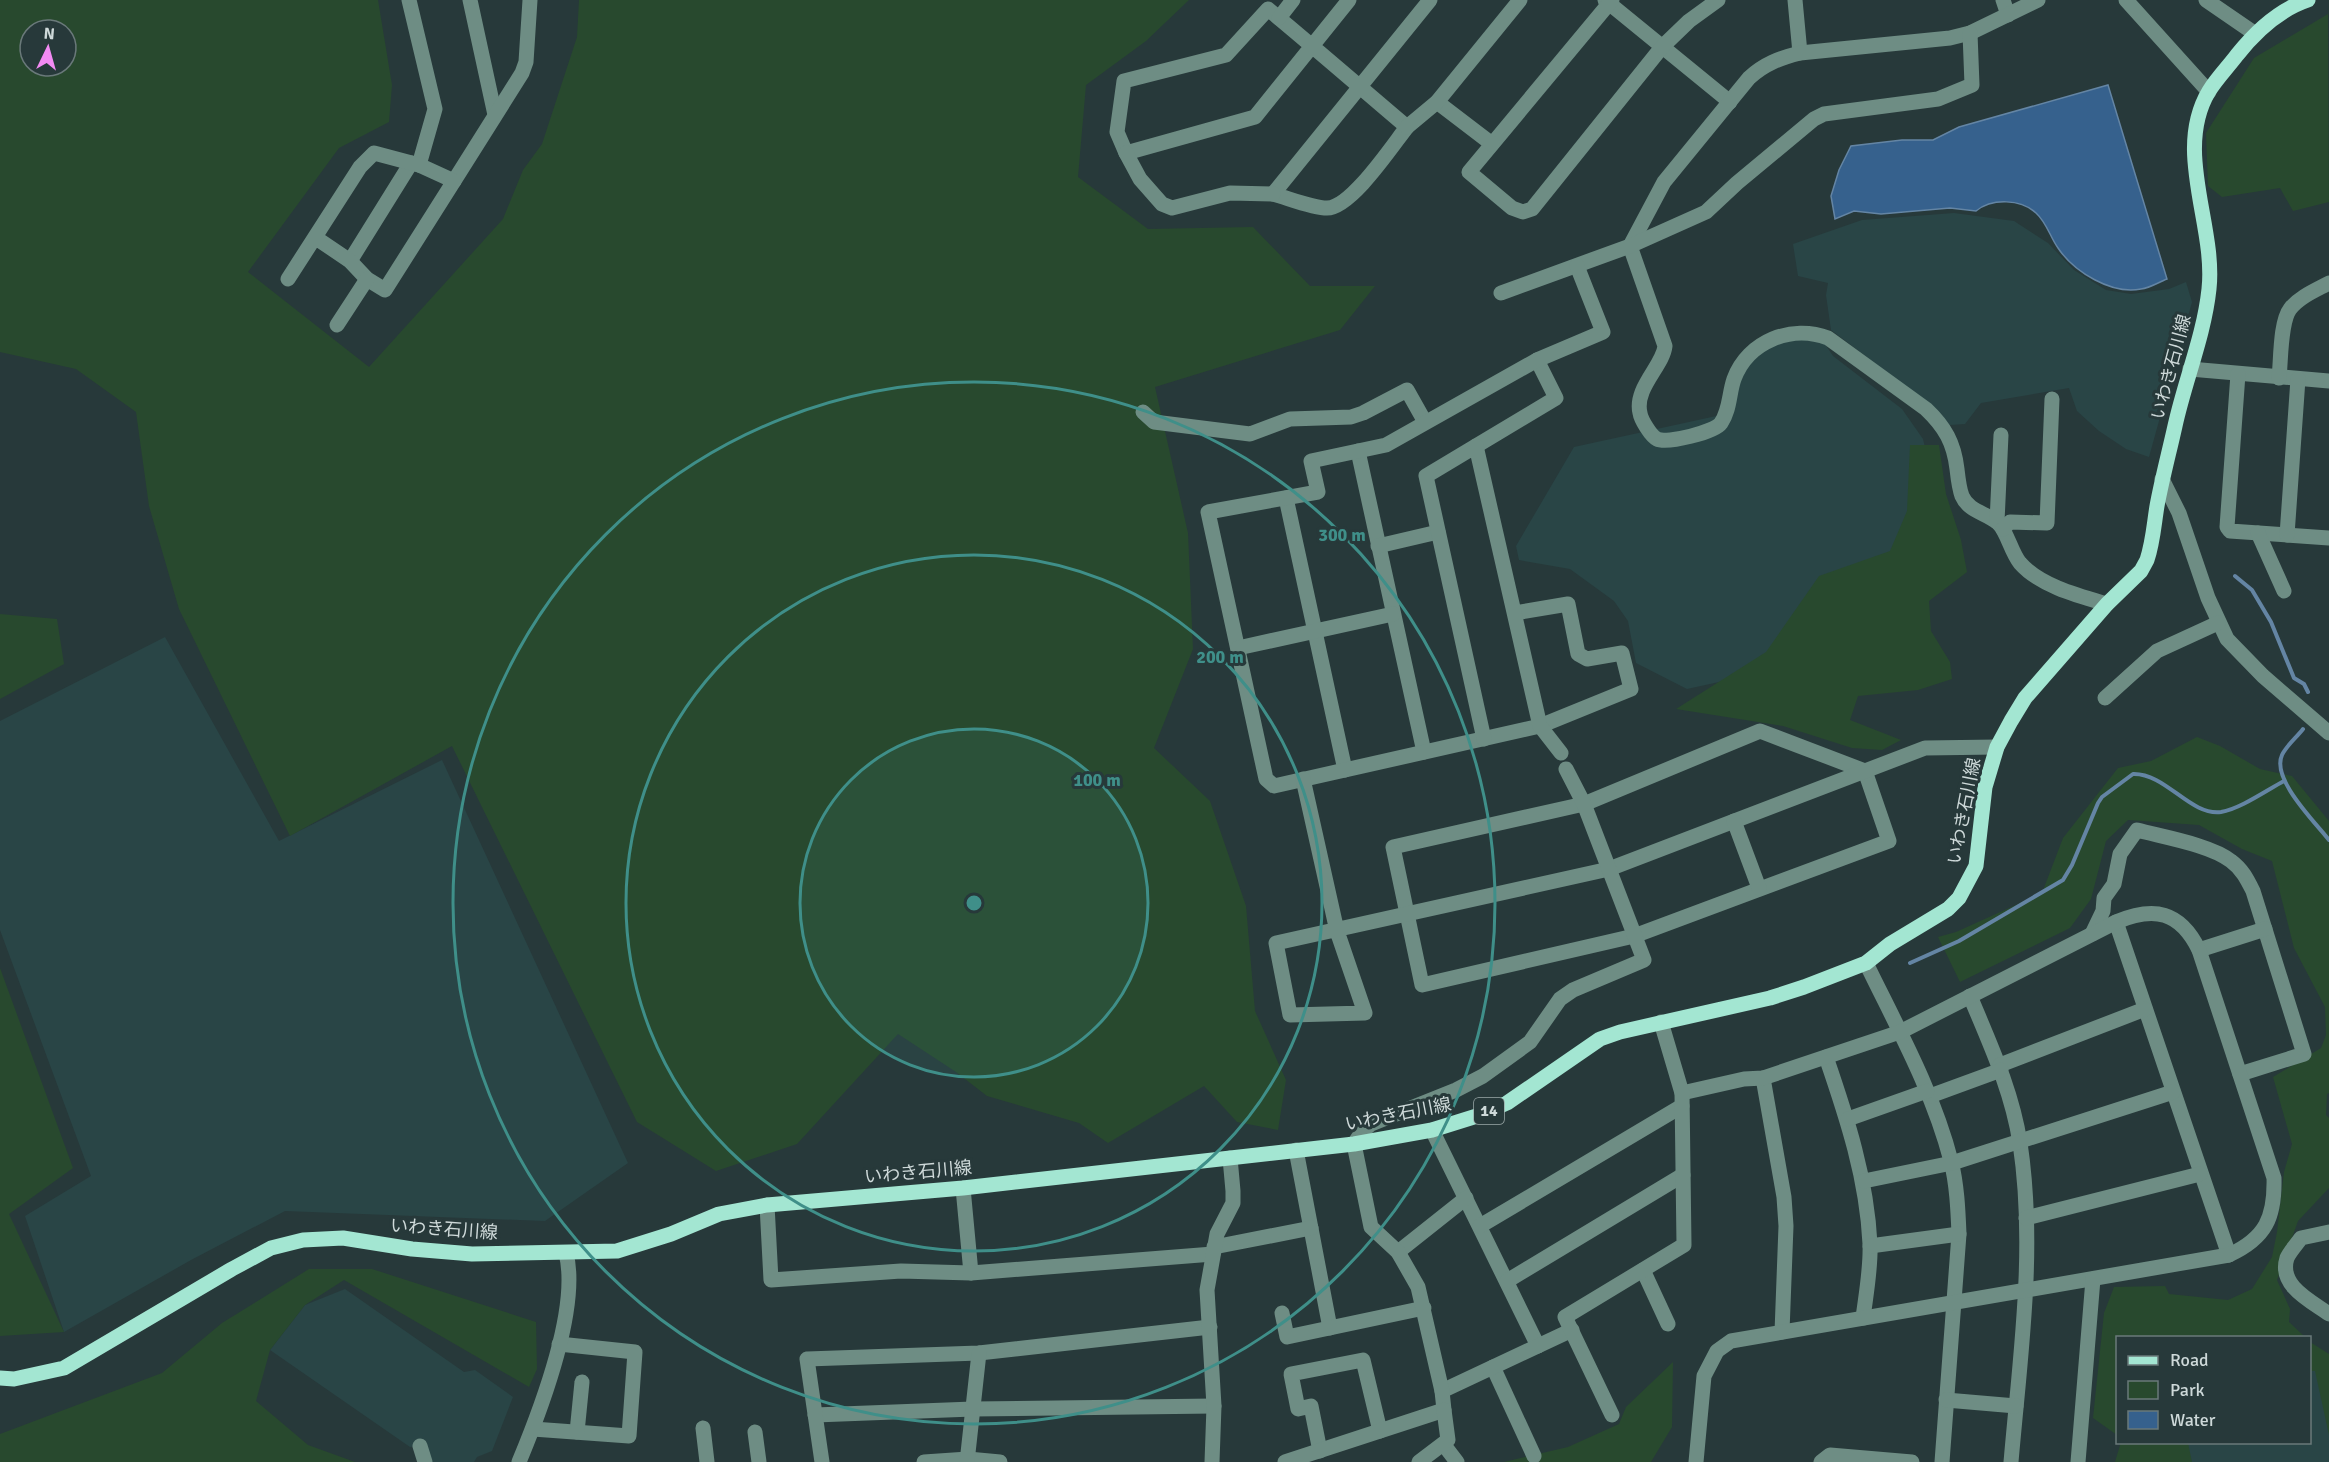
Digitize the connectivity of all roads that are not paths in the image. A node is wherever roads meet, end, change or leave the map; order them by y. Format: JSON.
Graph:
{"nodes":[{"id":1,"x":409,"y":0,"type":"edge"},
{"id":2,"x":470,"y":0,"type":"edge"},
{"id":3,"x":530,"y":0,"type":"edge"},
{"id":4,"x":1293,"y":0,"type":"edge"},
{"id":5,"x":1349,"y":0,"type":"edge"},
{"id":6,"x":1430,"y":0,"type":"edge"},
{"id":7,"x":1520,"y":0,"type":"edge"},
{"id":8,"x":1718,"y":0,"type":"edge"},
{"id":9,"x":1795,"y":0,"type":"edge"},
{"id":10,"x":2003,"y":0,"type":"edge"},
{"id":11,"x":2038,"y":0,"type":"edge"},
{"id":12,"x":2126,"y":0,"type":"edge"},
{"id":13,"x":2206,"y":0,"type":"edge"},
{"id":14,"x":2308,"y":0,"type":"edge"},
{"id":15,"x":1608,"y":1,"type":"edge"},
{"id":16,"x":2008,"y":15,"type":"junction"},
{"id":17,"x":1279,"y":18,"type":"junction"},
{"id":18,"x":1970,"y":33,"type":"junction"},
{"id":19,"x":2254,"y":33,"type":"junction"},
{"id":20,"x":1312,"y":46,"type":"junction"},
{"id":21,"x":1662,"y":47,"type":"junction"},
{"id":22,"x":1800,"y":53,"type":"junction"},
{"id":23,"x":1360,"y":87,"type":"junction"},
{"id":24,"x":2209,"y":92,"type":"junction"},
{"id":25,"x":1437,"y":102,"type":"junction"},
{"id":26,"x":1730,"y":102,"type":"junction"},
{"id":27,"x":495,"y":115,"type":"junction"},
{"id":28,"x":1407,"y":127,"type":"junction"},
{"id":29,"x":1492,"y":144,"type":"junction"},
{"id":30,"x":1126,"y":153,"type":"junction"},
{"id":31,"x":415,"y":164,"type":"junction"},
{"id":32,"x":454,"y":181,"type":"junction"},
{"id":33,"x":1273,"y":194,"type":"junction"},
{"id":34,"x":316,"y":238,"type":"junction"},
{"id":35,"x":1630,"y":246,"type":"junction"},
{"id":36,"x":350,"y":261,"type":"junction"},
{"id":37,"x":1577,"y":267,"type":"junction"},
{"id":38,"x":288,"y":279,"type":"dead end"},
{"id":39,"x":368,"y":279,"type":"junction"},
{"id":40,"x":2329,"y":283,"type":"edge"},
{"id":41,"x":1501,"y":292,"type":"dead end"},
{"id":42,"x":337,"y":325,"type":"dead end"},
{"id":43,"x":1538,"y":360,"type":"junction"},
{"id":44,"x":2190,"y":369,"type":"junction"},
{"id":45,"x":2238,"y":375,"type":"junction"},
{"id":46,"x":2279,"y":378,"type":"junction"},
{"id":47,"x":2298,"y":379,"type":"junction"},
{"id":48,"x":2329,"y":381,"type":"edge"},
{"id":49,"x":2052,"y":399,"type":"dead end"},
{"id":50,"x":1143,"y":412,"type":"dead end"},
{"id":51,"x":1425,"y":422,"type":"junction"},
{"id":52,"x":2001,"y":435,"type":"dead end"},
{"id":53,"x":1476,"y":446,"type":"junction"},
{"id":54,"x":1358,"y":451,"type":"junction"},
{"id":55,"x":2162,"y":479,"type":"junction"},
{"id":56,"x":1286,"y":498,"type":"junction"},
{"id":57,"x":2000,"y":525,"type":"junction"},
{"id":58,"x":1438,"y":532,"type":"junction"},
{"id":59,"x":2258,"y":533,"type":"junction"},
{"id":60,"x":2287,"y":535,"type":"junction"},
{"id":61,"x":2329,"y":538,"type":"edge"},
{"id":62,"x":1378,"y":546,"type":"junction"},
{"id":63,"x":2284,"y":591,"type":"dead end"},
{"id":64,"x":2107,"y":604,"type":"junction"},
{"id":65,"x":1393,"y":614,"type":"junction"},
{"id":66,"x":1515,"y":614,"type":"junction"},
{"id":67,"x":2218,"y":623,"type":"junction"},
{"id":68,"x":1315,"y":631,"type":"junction"},
{"id":69,"x":1238,"y":648,"type":"junction"},
{"id":70,"x":2105,"y":698,"type":"dead end"},
{"id":71,"x":1540,"y":726,"type":"junction"},
{"id":72,"x":2329,"y":733,"type":"edge"},
{"id":73,"x":1484,"y":739,"type":"junction"},
{"id":74,"x":1997,"y":747,"type":"junction"},
{"id":75,"x":1424,"y":752,"type":"junction"},
{"id":76,"x":1561,"y":753,"type":"dead end"},
{"id":77,"x":1566,"y":769,"type":"dead end"},
{"id":78,"x":1345,"y":770,"type":"junction"},
{"id":79,"x":1865,"y":771,"type":"junction"},
{"id":80,"x":1303,"y":779,"type":"junction"},
{"id":81,"x":1584,"y":804,"type":"junction"},
{"id":82,"x":1734,"y":821,"type":"junction"},
{"id":83,"x":1609,"y":869,"type":"junction"},
{"id":84,"x":1759,"y":888,"type":"junction"},
{"id":85,"x":1407,"y":914,"type":"junction"},
{"id":86,"x":2116,"y":922,"type":"junction"},
{"id":87,"x":2265,"y":929,"type":"junction"},
{"id":88,"x":1337,"y":931,"type":"junction"},
{"id":89,"x":2092,"y":934,"type":"junction"},
{"id":90,"x":1634,"y":936,"type":"junction"},
{"id":91,"x":2199,"y":950,"type":"junction"},
{"id":92,"x":1866,"y":963,"type":"junction"},
{"id":93,"x":1970,"y":996,"type":"junction"},
{"id":94,"x":2145,"y":1009,"type":"junction"},
{"id":95,"x":1661,"y":1022,"type":"junction"},
{"id":96,"x":1900,"y":1032,"type":"junction"},
{"id":97,"x":1826,"y":1057,"type":"junction"},
{"id":98,"x":2000,"y":1067,"type":"junction"},
{"id":99,"x":2240,"y":1074,"type":"junction"},
{"id":100,"x":1763,"y":1078,"type":"junction"},
{"id":101,"x":2173,"y":1092,"type":"junction"},
{"id":102,"x":1928,"y":1094,"type":"junction"},
{"id":103,"x":1682,"y":1100,"type":"junction"},
{"id":104,"x":1848,"y":1119,"type":"junction"},
{"id":105,"x":1432,"y":1130,"type":"junction"},
{"id":106,"x":2020,"y":1142,"type":"junction"},
{"id":107,"x":1354,"y":1144,"type":"junction"},
{"id":108,"x":1296,"y":1150,"type":"junction"},
{"id":109,"x":1230,"y":1158,"type":"junction"},
{"id":110,"x":1952,"y":1163,"type":"junction"},
{"id":111,"x":2200,"y":1174,"type":"junction"},
{"id":112,"x":1683,"y":1175,"type":"junction"},
{"id":113,"x":1864,"y":1181,"type":"junction"},
{"id":114,"x":963,"y":1188,"type":"junction"},
{"id":115,"x":1466,"y":1198,"type":"junction"},
{"id":116,"x":766,"y":1205,"type":"junction"},
{"id":117,"x":2026,"y":1218,"type":"junction"},
{"id":118,"x":1480,"y":1226,"type":"junction"},
{"id":119,"x":1311,"y":1228,"type":"junction"},
{"id":120,"x":2329,"y":1232,"type":"edge"},
{"id":121,"x":1959,"y":1234,"type":"junction"},
{"id":122,"x":1870,"y":1246,"type":"junction"},
{"id":123,"x":1214,"y":1250,"type":"junction"},
{"id":124,"x":1398,"y":1252,"type":"junction"},
{"id":125,"x":566,"y":1253,"type":"junction"},
{"id":126,"x":2229,"y":1255,"type":"junction"},
{"id":127,"x":1643,"y":1270,"type":"junction"},
{"id":128,"x":971,"y":1273,"type":"junction"},
{"id":129,"x":2093,"y":1280,"type":"junction"},
{"id":130,"x":1507,"y":1281,"type":"junction"},
{"id":131,"x":2026,"y":1290,"type":"junction"},
{"id":132,"x":1954,"y":1302,"type":"junction"},
{"id":133,"x":1424,"y":1308,"type":"junction"},
{"id":134,"x":1282,"y":1313,"type":"dead end"},
{"id":135,"x":2329,"y":1314,"type":"edge"},
{"id":136,"x":1863,"y":1318,"type":"junction"},
{"id":137,"x":1668,"y":1324,"type":"dead end"},
{"id":138,"x":1210,"y":1327,"type":"junction"},
{"id":139,"x":1330,"y":1328,"type":"junction"},
{"id":140,"x":1572,"y":1330,"type":"junction"},
{"id":141,"x":1782,"y":1332,"type":"junction"},
{"id":142,"x":559,"y":1344,"type":"junction"},
{"id":143,"x":1538,"y":1346,"type":"junction"},
{"id":144,"x":979,"y":1353,"type":"junction"},
{"id":145,"x":1493,"y":1367,"type":"junction"},
{"id":146,"x":0,"y":1378,"type":"edge"},
{"id":147,"x":582,"y":1382,"type":"dead end"},
{"id":148,"x":1442,"y":1391,"type":"junction"},
{"id":149,"x":1946,"y":1400,"type":"junction"},
{"id":150,"x":1214,"y":1406,"type":"junction"},
{"id":151,"x":2016,"y":1406,"type":"junction"},
{"id":152,"x":973,"y":1409,"type":"junction"},
{"id":153,"x":1444,"y":1410,"type":"junction"},
{"id":154,"x":815,"y":1415,"type":"junction"},
{"id":155,"x":1612,"y":1415,"type":"dead end"},
{"id":156,"x":703,"y":1428,"type":"dead end"},
{"id":157,"x":533,"y":1429,"type":"junction"},
{"id":158,"x":1380,"y":1431,"type":"junction"},
{"id":159,"x":577,"y":1432,"type":"junction"},
{"id":160,"x":755,"y":1432,"type":"dead end"},
{"id":161,"x":1444,"y":1445,"type":"junction"},
{"id":162,"x":420,"y":1446,"type":"dead end"},
{"id":163,"x":1320,"y":1451,"type":"junction"},
{"id":164,"x":1534,"y":1456,"type":"dead end"},
{"id":165,"x":968,"y":1460,"type":"edge"},
{"id":166,"x":1302,"y":1460,"type":"edge"},
{"id":167,"x":425,"y":1462,"type":"edge"},
{"id":168,"x":519,"y":1462,"type":"edge"},
{"id":169,"x":707,"y":1462,"type":"edge"},
{"id":170,"x":759,"y":1462,"type":"edge"},
{"id":171,"x":822,"y":1462,"type":"edge"},
{"id":172,"x":924,"y":1462,"type":"edge"},
{"id":173,"x":1000,"y":1462,"type":"edge"},
{"id":174,"x":1212,"y":1462,"type":"edge"},
{"id":175,"x":1285,"y":1462,"type":"edge"},
{"id":176,"x":1419,"y":1462,"type":"edge"},
{"id":177,"x":1457,"y":1462,"type":"edge"},
{"id":178,"x":1696,"y":1462,"type":"edge"},
{"id":179,"x":1821,"y":1462,"type":"edge"},
{"id":180,"x":1912,"y":1462,"type":"edge"},
{"id":181,"x":1942,"y":1462,"type":"edge"},
{"id":182,"x":2011,"y":1462,"type":"edge"},
{"id":183,"x":2078,"y":1462,"type":"edge"}],
"edges":[{"from":1,"to":31,"type":"street"},
{"from":2,"to":27,"type":"street"},
{"from":3,"to":27,"type":"street"},
{"from":4,"to":17,"type":"street"},
{"from":5,"to":20,"type":"street"},
{"from":6,"to":23,"type":"street"},
{"from":7,"to":25,"type":"street"},
{"from":8,"to":21,"type":"street"},
{"from":9,"to":22,"type":"street"},
{"from":10,"to":16,"type":"street"},
{"from":11,"to":16,"type":"street"},
{"from":12,"to":24,"type":"street"},
{"from":13,"to":19,"type":"street"},
{"from":14,"to":19,"type":"main road","name":"いわき石川線","number":"14"},
{"from":15,"to":21,"type":"street"},
{"from":15,"to":29,"type":"street"},
{"from":16,"to":18,"type":"street"},
{"from":17,"to":20,"type":"street"},
{"from":17,"to":30,"type":"street"},
{"from":18,"to":22,"type":"street"},
{"from":18,"to":35,"type":"street"},
{"from":19,"to":24,"type":"main road","name":"いわき石川線","number":"14"},
{"from":20,"to":23,"type":"street"},
{"from":20,"to":30,"type":"street"},
{"from":21,"to":26,"type":"street"},
{"from":21,"to":29,"type":"street"},
{"from":22,"to":26,"type":"street"},
{"from":23,"to":28,"type":"street"},
{"from":23,"to":33,"type":"street"},
{"from":24,"to":44,"type":"main road","name":"いわき石川線","number":"14"},
{"from":25,"to":28,"type":"street"},
{"from":25,"to":29,"type":"street"},
{"from":26,"to":35,"type":"street"},
{"from":27,"to":32,"type":"street"},
{"from":28,"to":33,"type":"street"},
{"from":30,"to":33,"type":"street"},
{"from":31,"to":32,"type":"street"},
{"from":31,"to":34,"type":"street"},
{"from":31,"to":36,"type":"street"},
{"from":32,"to":39,"type":"street"},
{"from":34,"to":36,"type":"street"},
{"from":34,"to":38,"type":"street"},
{"from":35,"to":37,"type":"street"},
{"from":35,"to":57,"type":"street"},
{"from":36,"to":39,"type":"street"},
{"from":37,"to":41,"type":"street"},
{"from":37,"to":43,"type":"street"},
{"from":39,"to":42,"type":"street"},
{"from":40,"to":46,"type":"street"},
{"from":43,"to":51,"type":"street"},
{"from":43,"to":53,"type":"street"},
{"from":44,"to":45,"type":"street"},
{"from":44,"to":55,"type":"main road","name":"いわき石川線","number":"14"},
{"from":45,"to":46,"type":"street"},
{"from":45,"to":59,"type":"street"},
{"from":46,"to":47,"type":"street"},
{"from":47,"to":48,"type":"street"},
{"from":47,"to":60,"type":"street"},
{"from":49,"to":57,"type":"street"},
{"from":50,"to":51,"type":"street"},
{"from":51,"to":54,"type":"street"},
{"from":52,"to":57,"type":"street"},
{"from":53,"to":58,"type":"street"},
{"from":53,"to":66,"type":"street"},
{"from":54,"to":56,"type":"street"},
{"from":54,"to":62,"type":"street"},
{"from":55,"to":64,"type":"main road","name":"いわき石川線","number":"14"},
{"from":55,"to":67,"type":"street"},
{"from":56,"to":68,"type":"street"},
{"from":56,"to":69,"type":"street"},
{"from":57,"to":64,"type":"street"},
{"from":58,"to":62,"type":"street"},
{"from":58,"to":73,"type":"street"},
{"from":59,"to":60,"type":"street"},
{"from":59,"to":63,"type":"street"},
{"from":60,"to":61,"type":"street"},
{"from":62,"to":65,"type":"street"},
{"from":64,"to":74,"type":"main road","name":"いわき石川線","number":"14"},
{"from":65,"to":68,"type":"street"},
{"from":65,"to":75,"type":"street"},
{"from":66,"to":71,"type":"street"},
{"from":66,"to":71,"type":"street"},
{"from":67,"to":70,"type":"street"},
{"from":67,"to":72,"type":"street"},
{"from":68,"to":69,"type":"street"},
{"from":68,"to":78,"type":"street"},
{"from":69,"to":80,"type":"street"},
{"from":71,"to":73,"type":"street"},
{"from":71,"to":76,"type":"street"},
{"from":73,"to":75,"type":"street"},
{"from":74,"to":79,"type":"street"},
{"from":74,"to":92,"type":"main road","name":"いわき石川線","number":"14"},
{"from":75,"to":78,"type":"street"},
{"from":77,"to":81,"type":"street"},
{"from":78,"to":80,"type":"street"},
{"from":79,"to":81,"type":"street"},
{"from":79,"to":82,"type":"street"},
{"from":79,"to":84,"type":"street"},
{"from":80,"to":88,"type":"street"},
{"from":81,"to":83,"type":"street"},
{"from":81,"to":85,"type":"street"},
{"from":82,"to":83,"type":"street"},
{"from":82,"to":84,"type":"street"},
{"from":83,"to":85,"type":"street"},
{"from":83,"to":90,"type":"street"},
{"from":84,"to":90,"type":"street"},
{"from":85,"to":88,"type":"street"},
{"from":85,"to":90,"type":"street"},
{"from":86,"to":89,"type":"street"},
{"from":86,"to":91,"type":"street"},
{"from":86,"to":94,"type":"street"},
{"from":87,"to":89,"type":"street"},
{"from":87,"to":91,"type":"street"},
{"from":87,"to":99,"type":"street"},
{"from":88,"to":88,"type":"street"},
{"from":89,"to":93,"type":"street"},
{"from":90,"to":107,"type":"street"},
{"from":91,"to":99,"type":"street"},
{"from":92,"to":95,"type":"main road","name":"いわき石川線","number":"14"},
{"from":92,"to":96,"type":"street"},
{"from":93,"to":96,"type":"street"},
{"from":93,"to":98,"type":"street"},
{"from":94,"to":98,"type":"street"},
{"from":94,"to":101,"type":"street"},
{"from":95,"to":103,"type":"street"},
{"from":95,"to":105,"type":"main road","name":"いわき石川線","number":"14"},
{"from":96,"to":97,"type":"street"},
{"from":96,"to":102,"type":"street"},
{"from":97,"to":100,"type":"street"},
{"from":97,"to":104,"type":"street"},
{"from":98,"to":102,"type":"street"},
{"from":98,"to":106,"type":"street"},
{"from":99,"to":126,"type":"street"},
{"from":100,"to":103,"type":"street"},
{"from":100,"to":141,"type":"street"},
{"from":101,"to":106,"type":"street"},
{"from":101,"to":111,"type":"street"},
{"from":102,"to":104,"type":"street"},
{"from":102,"to":110,"type":"street"},
{"from":103,"to":112,"type":"street"},
{"from":103,"to":118,"type":"street"},
{"from":104,"to":113,"type":"street"},
{"from":105,"to":107,"type":"main road","name":"いわき石川線","number":"14"},
{"from":105,"to":115,"type":"street"},
{"from":106,"to":110,"type":"street"},
{"from":106,"to":117,"type":"street"},
{"from":107,"to":108,"type":"main road","name":"いわき石川線","number":"14"},
{"from":107,"to":124,"type":"street"},
{"from":108,"to":109,"type":"main road","name":"いわき石川線","number":"14"},
{"from":108,"to":119,"type":"street"},
{"from":109,"to":114,"type":"main road","name":"いわき石川線","number":"14"},
{"from":109,"to":123,"type":"street"},
{"from":110,"to":113,"type":"street"},
{"from":110,"to":121,"type":"street"},
{"from":111,"to":117,"type":"street"},
{"from":111,"to":126,"type":"street"},
{"from":112,"to":127,"type":"street"},
{"from":112,"to":130,"type":"street"},
{"from":113,"to":122,"type":"street"},
{"from":114,"to":116,"type":"main road","name":"いわき石川線","number":"14"},
{"from":114,"to":128,"type":"street"},
{"from":115,"to":118,"type":"street"},
{"from":115,"to":124,"type":"street"},
{"from":116,"to":125,"type":"main road","name":"いわき石川線","number":"14"},
{"from":116,"to":128,"type":"street"},
{"from":117,"to":131,"type":"street"},
{"from":118,"to":130,"type":"street"},
{"from":119,"to":123,"type":"street"},
{"from":119,"to":139,"type":"street"},
{"from":120,"to":135,"type":"street"},
{"from":121,"to":122,"type":"street"},
{"from":121,"to":132,"type":"street"},
{"from":122,"to":136,"type":"street"},
{"from":123,"to":128,"type":"street"},
{"from":123,"to":138,"type":"street"},
{"from":124,"to":133,"type":"street"},
{"from":125,"to":142,"type":"street"},
{"from":125,"to":146,"type":"main road","name":"いわき石川線","number":"14"},
{"from":126,"to":129,"type":"street"},
{"from":127,"to":137,"type":"street"},
{"from":127,"to":140,"type":"street"},
{"from":129,"to":131,"type":"street"},
{"from":129,"to":183,"type":"street"},
{"from":130,"to":143,"type":"street"},
{"from":131,"to":132,"type":"street"},
{"from":131,"to":151,"type":"street"},
{"from":132,"to":136,"type":"street"},
{"from":132,"to":149,"type":"street"},
{"from":133,"to":139,"type":"street"},
{"from":133,"to":148,"type":"street"},
{"from":134,"to":139,"type":"street"},
{"from":136,"to":141,"type":"street"},
{"from":138,"to":144,"type":"street"},
{"from":138,"to":150,"type":"street"},
{"from":140,"to":143,"type":"street"},
{"from":140,"to":155,"type":"street"},
{"from":141,"to":178,"type":"street"},
{"from":142,"to":157,"type":"street"},
{"from":142,"to":159,"type":"street"},
{"from":143,"to":145,"type":"street"},
{"from":144,"to":152,"type":"street"},
{"from":144,"to":154,"type":"street"},
{"from":145,"to":148,"type":"street"},
{"from":145,"to":164,"type":"street"},
{"from":147,"to":159,"type":"street"},
{"from":148,"to":153,"type":"street"},
{"from":149,"to":151,"type":"street"},
{"from":149,"to":181,"type":"street"},
{"from":150,"to":152,"type":"street"},
{"from":150,"to":174,"type":"street"},
{"from":151,"to":182,"type":"street"},
{"from":152,"to":154,"type":"street"},
{"from":152,"to":165,"type":"street"},
{"from":153,"to":158,"type":"street"},
{"from":153,"to":161,"type":"street"},
{"from":154,"to":171,"type":"street"},
{"from":156,"to":169,"type":"street"},
{"from":157,"to":159,"type":"street"},
{"from":157,"to":168,"type":"street"},
{"from":158,"to":163,"type":"street"},
{"from":158,"to":163,"type":"street"},
{"from":160,"to":170,"type":"street"},
{"from":161,"to":176,"type":"street"},
{"from":161,"to":177,"type":"street"},
{"from":162,"to":167,"type":"street"},
{"from":163,"to":166,"type":"street"},
{"from":165,"to":172,"type":"street"},
{"from":165,"to":173,"type":"street"},
{"from":166,"to":175,"type":"street"},
{"from":179,"to":180,"type":"street"}]}
